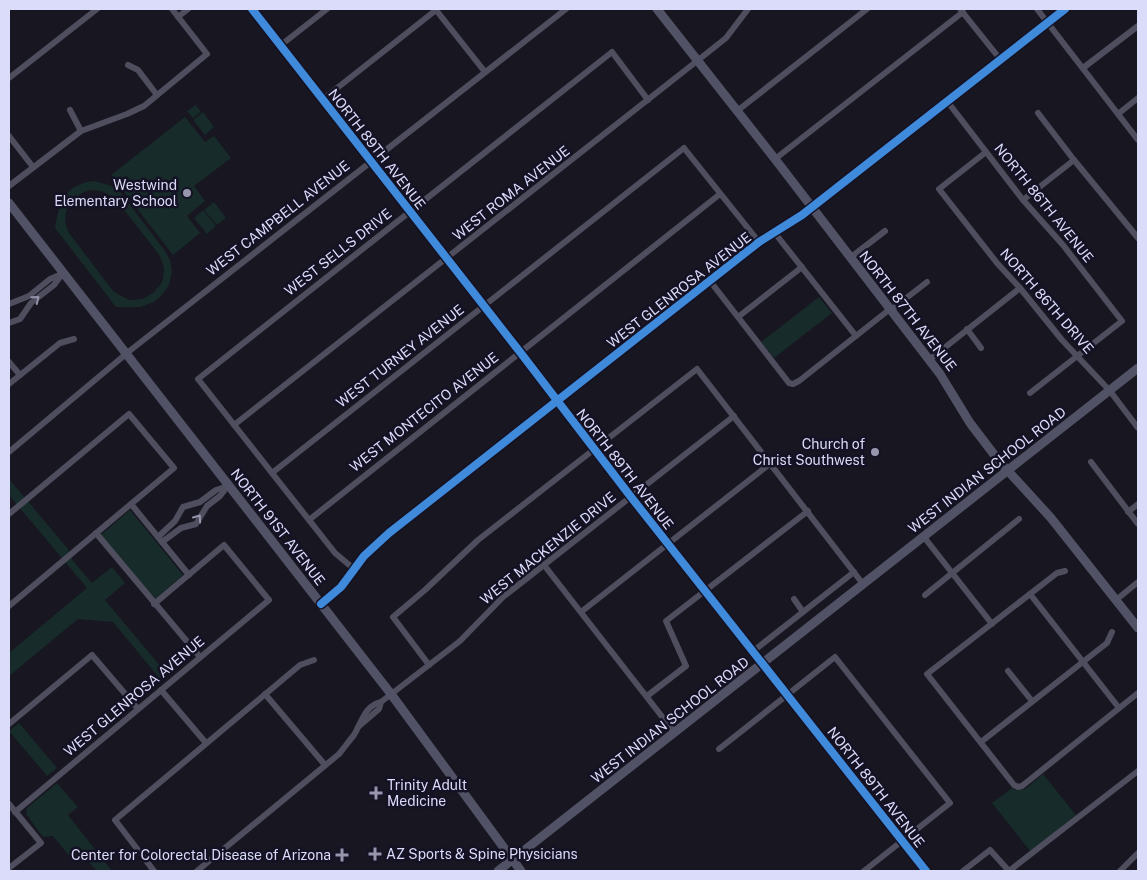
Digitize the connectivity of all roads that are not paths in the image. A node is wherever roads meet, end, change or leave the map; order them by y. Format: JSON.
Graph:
{"nodes":[{"id":1,"x":96,"y":9,"type":"edge"},
{"id":2,"x":172,"y":9,"type":"edge"},
{"id":3,"x":188,"y":9,"type":"edge"},
{"id":4,"x":252,"y":9,"type":"edge"},
{"id":5,"x":327,"y":9,"type":"edge"},
{"id":6,"x":566,"y":9,"type":"edge"},
{"id":7,"x":657,"y":9,"type":"edge"},
{"id":8,"x":747,"y":9,"type":"edge"},
{"id":9,"x":867,"y":9,"type":"edge"},
{"id":10,"x":1037,"y":9,"type":"edge"},
{"id":11,"x":1065,"y":9,"type":"edge"},
{"id":12,"x":436,"y":10,"type":"edge"},
{"id":13,"x":961,"y":10,"type":"edge"},
{"id":14,"x":178,"y":17,"type":"junction"},
{"id":15,"x":1048,"y":22,"type":"junction"},
{"id":16,"x":1138,"y":26,"type":"edge"},
{"id":17,"x":281,"y":45,"type":"junction"},
{"id":18,"x":1000,"y":59,"type":"junction"},
{"id":19,"x":698,"y":61,"type":"junction"},
{"id":20,"x":128,"y":65,"type":"dead end"},
{"id":21,"x":1084,"y":68,"type":"junction"},
{"id":22,"x":485,"y":72,"type":"junction"},
{"id":23,"x":9,"y":78,"type":"edge"},
{"id":24,"x":157,"y":95,"type":"junction"},
{"id":25,"x":1138,"y":98,"type":"edge"},
{"id":26,"x":322,"y":100,"type":"junction"},
{"id":27,"x":648,"y":100,"type":"junction"},
{"id":28,"x":947,"y":101,"type":"junction"},
{"id":29,"x":70,"y":110,"type":"dead end"},
{"id":30,"x":737,"y":111,"type":"junction"},
{"id":31,"x":1038,"y":113,"type":"dead end"},
{"id":32,"x":1118,"y":114,"type":"junction"},
{"id":33,"x":81,"y":131,"type":"junction"},
{"id":34,"x":9,"y":136,"type":"edge"},
{"id":35,"x":1138,"y":140,"type":"edge"},
{"id":36,"x":986,"y":152,"type":"junction"},
{"id":37,"x":775,"y":159,"type":"junction"},
{"id":38,"x":1074,"y":160,"type":"junction"},
{"id":39,"x":371,"y":161,"type":"junction"},
{"id":40,"x":33,"y":167,"type":"junction"},
{"id":41,"x":9,"y":186,"type":"edge"},
{"id":42,"x":720,"y":194,"type":"junction"},
{"id":43,"x":1023,"y":200,"type":"junction"},
{"id":44,"x":9,"y":203,"type":"edge"},
{"id":45,"x":812,"y":207,"type":"junction"},
{"id":46,"x":410,"y":211,"type":"junction"},
{"id":47,"x":885,"y":231,"type":"dead end"},
{"id":48,"x":774,"y":232,"type":"junction"},
{"id":49,"x":1138,"y":238,"type":"edge"},
{"id":50,"x":759,"y":242,"type":"junction"},
{"id":51,"x":850,"y":258,"type":"junction"},
{"id":52,"x":448,"y":259,"type":"junction"},
{"id":53,"x":802,"y":267,"type":"junction"},
{"id":54,"x":63,"y":273,"type":"junction"},
{"id":55,"x":710,"y":281,"type":"junction"},
{"id":56,"x":926,"y":282,"type":"dead end"},
{"id":57,"x":1020,"y":288,"type":"junction"},
{"id":58,"x":9,"y":304,"type":"edge"},
{"id":59,"x":484,"y":306,"type":"junction"},
{"id":60,"x":890,"y":309,"type":"junction"},
{"id":61,"x":738,"y":317,"type":"junction"},
{"id":62,"x":9,"y":323,"type":"edge"},
{"id":63,"x":968,"y":329,"type":"junction"},
{"id":64,"x":856,"y":336,"type":"junction"},
{"id":65,"x":74,"y":340,"type":"dead end"},
{"id":66,"x":981,"y":348,"type":"dead end"},
{"id":67,"x":520,"y":352,"type":"junction"},
{"id":68,"x":126,"y":354,"type":"junction"},
{"id":69,"x":1076,"y":356,"type":"junction"},
{"id":70,"x":929,"y":360,"type":"junction"},
{"id":71,"x":9,"y":362,"type":"edge"},
{"id":72,"x":1138,"y":368,"type":"edge"},
{"id":73,"x":20,"y":375,"type":"junction"},
{"id":74,"x":9,"y":384,"type":"edge"},
{"id":75,"x":1110,"y":391,"type":"junction"},
{"id":76,"x":1030,"y":393,"type":"dead end"},
{"id":77,"x":557,"y":401,"type":"junction"},
{"id":78,"x":734,"y":416,"type":"junction"},
{"id":79,"x":234,"y":426,"type":"junction"},
{"id":80,"x":1138,"y":426,"type":"edge"},
{"id":81,"x":593,"y":449,"type":"junction"},
{"id":82,"x":9,"y":452,"type":"edge"},
{"id":83,"x":1091,"y":462,"type":"dead end"},
{"id":84,"x":771,"y":463,"type":"junction"},
{"id":85,"x":1007,"y":471,"type":"junction"},
{"id":86,"x":272,"y":473,"type":"junction"},
{"id":87,"x":228,"y":486,"type":"junction"},
{"id":88,"x":631,"y":497,"type":"junction"},
{"id":89,"x":131,"y":504,"type":"junction"},
{"id":90,"x":1138,"y":504,"type":"edge"},
{"id":91,"x":808,"y":511,"type":"junction"},
{"id":92,"x":1128,"y":512,"type":"junction"},
{"id":93,"x":9,"y":514,"type":"edge"},
{"id":94,"x":177,"y":518,"type":"junction"},
{"id":95,"x":308,"y":520,"type":"junction"},
{"id":96,"x":1020,"y":520,"type":"dead end"},
{"id":97,"x":1138,"y":524,"type":"edge"},
{"id":98,"x":186,"y":526,"type":"junction"},
{"id":99,"x":96,"y":533,"type":"junction"},
{"id":100,"x":924,"y":536,"type":"junction"},
{"id":101,"x":160,"y":540,"type":"junction"},
{"id":102,"x":668,"y":544,"type":"junction"},
{"id":103,"x":544,"y":565,"type":"junction"},
{"id":104,"x":354,"y":569,"type":"junction"},
{"id":105,"x":1065,"y":571,"type":"dead end"},
{"id":106,"x":854,"y":572,"type":"junction"},
{"id":107,"x":952,"y":572,"type":"junction"},
{"id":108,"x":189,"y":575,"type":"junction"},
{"id":109,"x":1138,"y":582,"type":"edge"},
{"id":110,"x":863,"y":584,"type":"junction"},
{"id":111,"x":705,"y":592,"type":"junction"},
{"id":112,"x":924,"y":594,"type":"dead end"},
{"id":113,"x":1030,"y":594,"type":"junction"},
{"id":114,"x":794,"y":600,"type":"dead end"},
{"id":115,"x":1116,"y":600,"type":"junction"},
{"id":116,"x":154,"y":604,"type":"junction"},
{"id":117,"x":321,"y":604,"type":"junction"},
{"id":118,"x":9,"y":606,"type":"edge"},
{"id":119,"x":582,"y":612,"type":"junction"},
{"id":120,"x":804,"y":612,"type":"junction"},
{"id":121,"x":992,"y":624,"type":"junction"},
{"id":122,"x":1138,"y":628,"type":"edge"},
{"id":123,"x":1112,"y":632,"type":"dead end"},
{"id":124,"x":752,"y":652,"type":"junction"},
{"id":125,"x":200,"y":657,"type":"junction"},
{"id":126,"x":314,"y":660,"type":"dead end"},
{"id":127,"x":1082,"y":662,"type":"junction"},
{"id":128,"x":762,"y":664,"type":"junction"},
{"id":129,"x":429,"y":665,"type":"junction"},
{"id":130,"x":1008,"y":671,"type":"dead end"},
{"id":131,"x":161,"y":690,"type":"junction"},
{"id":132,"x":1138,"y":693,"type":"edge"},
{"id":133,"x":265,"y":694,"type":"junction"},
{"id":134,"x":391,"y":694,"type":"junction"},
{"id":135,"x":788,"y":694,"type":"junction"},
{"id":136,"x":647,"y":696,"type":"junction"},
{"id":137,"x":1032,"y":702,"type":"junction"},
{"id":138,"x":1119,"y":708,"type":"junction"},
{"id":139,"x":138,"y":709,"type":"junction"},
{"id":140,"x":9,"y":724,"type":"edge"},
{"id":141,"x":674,"y":732,"type":"junction"},
{"id":142,"x":981,"y":742,"type":"junction"},
{"id":143,"x":206,"y":743,"type":"junction"},
{"id":144,"x":719,"y":749,"type":"dead end"},
{"id":145,"x":325,"y":765,"type":"junction"},
{"id":146,"x":1138,"y":771,"type":"edge"},
{"id":147,"x":9,"y":804,"type":"edge"},
{"id":148,"x":15,"y":812,"type":"junction"},
{"id":149,"x":902,"y":841,"type":"junction"},
{"id":150,"x":1138,"y":853,"type":"edge"},
{"id":151,"x":512,"y":860,"type":"junction"},
{"id":152,"x":9,"y":868,"type":"edge"},
{"id":153,"x":154,"y":871,"type":"edge"},
{"id":154,"x":197,"y":871,"type":"edge"},
{"id":155,"x":498,"y":871,"type":"edge"},
{"id":156,"x":521,"y":871,"type":"edge"},
{"id":157,"x":864,"y":871,"type":"edge"},
{"id":158,"x":926,"y":871,"type":"edge"},
{"id":159,"x":963,"y":871,"type":"edge"},
{"id":160,"x":1009,"y":871,"type":"edge"},
{"id":161,"x":1120,"y":871,"type":"edge"}],
"edges":[{"from":1,"to":23,"type":"street"},
{"from":2,"to":14,"type":"street"},
{"from":3,"to":14,"type":"street"},
{"from":4,"to":17,"type":"street","name":"NORTH 89TH AVENUE"},
{"from":5,"to":17,"type":"street"},
{"from":6,"to":22,"type":"street","name":"WEST CAMPBELL AVENUE"},
{"from":7,"to":19,"type":"main road","name":"NORTH 87TH AVENUE"},
{"from":8,"to":19,"type":"street","name":"WEST ROMA AVENUE"},
{"from":9,"to":30,"type":"street"},
{"from":10,"to":15,"type":"street"},
{"from":11,"to":15,"type":"street","name":"WEST GLENROSA AVENUE"},
{"from":12,"to":22,"type":"street"},
{"from":12,"to":26,"type":"street"},
{"from":13,"to":18,"type":"street"},
{"from":13,"to":37,"type":"street"},
{"from":14,"to":24,"type":"street"},
{"from":15,"to":18,"type":"street","name":"WEST GLENROSA AVENUE"},
{"from":15,"to":21,"type":"street"},
{"from":16,"to":21,"type":"street"},
{"from":17,"to":26,"type":"street","name":"NORTH 89TH AVENUE"},
{"from":18,"to":28,"type":"street","name":"WEST GLENROSA AVENUE"},
{"from":19,"to":27,"type":"street","name":"WEST ROMA AVENUE"},
{"from":19,"to":30,"type":"main road","name":"NORTH 87TH AVENUE"},
{"from":20,"to":24,"type":"street"},
{"from":21,"to":32,"type":"street"},
{"from":22,"to":39,"type":"street","name":"WEST CAMPBELL AVENUE"},
{"from":24,"to":33,"type":"street"},
{"from":25,"to":32,"type":"street"},
{"from":26,"to":39,"type":"street","name":"NORTH 89TH AVENUE"},
{"from":27,"to":46,"type":"street","name":"WEST SELLS DRIVE"},
{"from":27,"to":52,"type":"street","name":"WEST ROMA AVENUE"},
{"from":28,"to":36,"type":"street","name":"NORTH 86TH AVENUE"},
{"from":28,"to":45,"type":"street","name":"WEST GLENROSA AVENUE"},
{"from":29,"to":33,"type":"street"},
{"from":30,"to":37,"type":"main road","name":"NORTH 87TH AVENUE"},
{"from":31,"to":38,"type":"street"},
{"from":32,"to":35,"type":"street"},
{"from":33,"to":40,"type":"street"},
{"from":34,"to":40,"type":"street"},
{"from":36,"to":43,"type":"street","name":"NORTH 86TH AVENUE"},
{"from":36,"to":57,"type":"street","name":"NORTH 86TH DRIVE"},
{"from":37,"to":45,"type":"main road","name":"NORTH 87TH AVENUE"},
{"from":38,"to":43,"type":"street"},
{"from":38,"to":49,"type":"street"},
{"from":39,"to":46,"type":"street","name":"NORTH 89TH AVENUE"},
{"from":39,"to":68,"type":"street","name":"WEST CAMPBELL AVENUE"},
{"from":40,"to":41,"type":"street"},
{"from":42,"to":50,"type":"street"},
{"from":42,"to":59,"type":"street","name":"WEST TURNEY AVENUE"},
{"from":42,"to":67,"type":"street","name":"WEST MONTECITO AVENUE"},
{"from":43,"to":69,"type":"street","name":"NORTH 86TH AVENUE"},
{"from":44,"to":54,"type":"main road","name":"NORTH 91ST AVENUE"},
{"from":45,"to":48,"type":"street","name":"WEST GLENROSA AVENUE"},
{"from":45,"to":51,"type":"main road","name":"NORTH 87TH AVENUE"},
{"from":46,"to":52,"type":"street","name":"NORTH 89TH AVENUE"},
{"from":46,"to":79,"type":"street","name":"WEST SELLS DRIVE"},
{"from":47,"to":51,"type":"street"},
{"from":48,"to":50,"type":"street","name":"WEST GLENROSA AVENUE"},
{"from":48,"to":53,"type":"street"},
{"from":50,"to":55,"type":"street","name":"WEST GLENROSA AVENUE"},
{"from":51,"to":60,"type":"main road","name":"NORTH 87TH AVENUE"},
{"from":52,"to":59,"type":"street","name":"NORTH 89TH AVENUE"},
{"from":52,"to":79,"type":"street","name":"WEST ROMA AVENUE"},
{"from":53,"to":61,"type":"street"},
{"from":53,"to":64,"type":"street"},
{"from":54,"to":58,"type":"street"},
{"from":62,"to":54,"type":"street","one_way":true},
{"from":54,"to":68,"type":"main road","name":"NORTH 91ST AVENUE"},
{"from":55,"to":61,"type":"street"},
{"from":55,"to":77,"type":"street","name":"WEST GLENROSA AVENUE"},
{"from":56,"to":60,"type":"street"},
{"from":57,"to":63,"type":"street"},
{"from":57,"to":69,"type":"street","name":"NORTH 86TH DRIVE"},
{"from":59,"to":67,"type":"street","name":"NORTH 89TH AVENUE"},
{"from":59,"to":86,"type":"street","name":"WEST TURNEY AVENUE"},
{"from":60,"to":64,"type":"street"},
{"from":60,"to":70,"type":"main road","name":"NORTH 87TH AVENUE"},
{"from":61,"to":64,"type":"street"},
{"from":63,"to":66,"type":"street"},
{"from":63,"to":70,"type":"street"},
{"from":65,"to":73,"type":"street"},
{"from":67,"to":77,"type":"street","name":"NORTH 89TH AVENUE"},
{"from":67,"to":95,"type":"street","name":"WEST MONTECITO AVENUE"},
{"from":68,"to":82,"type":"street","name":"WEST CAMPBELL AVENUE"},
{"from":68,"to":87,"type":"main road","name":"NORTH 91ST AVENUE"},
{"from":69,"to":75,"type":"street","name":"NORTH 86TH DRIVE"},
{"from":69,"to":76,"type":"street"},
{"from":70,"to":85,"type":"main road","name":"NORTH 87TH AVENUE"},
{"from":71,"to":73,"type":"street"},
{"from":72,"to":75,"type":"main road","name":"WEST INDIAN SCHOOL ROAD"},
{"from":73,"to":74,"type":"street"},
{"from":75,"to":80,"type":"street","name":"NORTH 86TH DRIVE"},
{"from":75,"to":85,"type":"main road","name":"WEST INDIAN SCHOOL ROAD"},
{"from":77,"to":81,"type":"street","name":"NORTH 89TH AVENUE"},
{"from":77,"to":104,"type":"street","name":"WEST GLENROSA AVENUE"},
{"from":78,"to":81,"type":"street"},
{"from":78,"to":84,"type":"street"},
{"from":78,"to":88,"type":"street","name":"WEST MACKENZIE DRIVE"},
{"from":79,"to":86,"type":"street"},
{"from":81,"to":88,"type":"street","name":"NORTH 89TH AVENUE"},
{"from":81,"to":129,"type":"street"},
{"from":83,"to":92,"type":"street"},
{"from":84,"to":91,"type":"street"},
{"from":84,"to":102,"type":"street"},
{"from":85,"to":100,"type":"main road","name":"WEST INDIAN SCHOOL ROAD"},
{"from":85,"to":115,"type":"main road","name":"NORTH 87TH AVENUE"},
{"from":86,"to":95,"type":"street"},
{"from":87,"to":94,"type":"street"},
{"from":98,"to":87,"type":"street","one_way":true},
{"from":87,"to":117,"type":"main road","name":"NORTH 91ST AVENUE"},
{"from":88,"to":102,"type":"street","name":"NORTH 89TH AVENUE"},
{"from":88,"to":103,"type":"street","name":"WEST MACKENZIE DRIVE"},
{"from":89,"to":93,"type":"street"},
{"from":89,"to":99,"type":"street"},
{"from":89,"to":101,"type":"street"},
{"from":90,"to":92,"type":"street"},
{"from":91,"to":106,"type":"street"},
{"from":91,"to":111,"type":"street"},
{"from":92,"to":97,"type":"street"},
{"from":94,"to":98,"type":"street"},
{"from":94,"to":101,"type":"street"},
{"from":95,"to":104,"type":"street"},
{"from":96,"to":107,"type":"street"},
{"from":98,"to":101,"type":"street"},
{"from":99,"to":116,"type":"street"},
{"from":99,"to":118,"type":"street"},
{"from":100,"to":107,"type":"street"},
{"from":100,"to":110,"type":"main road","name":"WEST INDIAN SCHOOL ROAD"},
{"from":101,"to":108,"type":"street"},
{"from":102,"to":111,"type":"street","name":"NORTH 89TH AVENUE"},
{"from":102,"to":119,"type":"street"},
{"from":103,"to":119,"type":"street"},
{"from":103,"to":129,"type":"street","name":"WEST MACKENZIE DRIVE"},
{"from":104,"to":117,"type":"street","name":"WEST GLENROSA AVENUE"},
{"from":105,"to":113,"type":"street"},
{"from":106,"to":110,"type":"street"},
{"from":106,"to":120,"type":"street","name":"WEST INDIAN SCHOOL ROAD"},
{"from":107,"to":112,"type":"street"},
{"from":107,"to":121,"type":"street"},
{"from":108,"to":116,"type":"street"},
{"from":108,"to":125,"type":"street","name":"WEST GLENROSA AVENUE"},
{"from":109,"to":115,"type":"street"},
{"from":110,"to":128,"type":"main road","name":"WEST INDIAN SCHOOL ROAD"},
{"from":111,"to":124,"type":"street","name":"NORTH 89TH AVENUE"},
{"from":111,"to":136,"type":"street"},
{"from":113,"to":121,"type":"street"},
{"from":113,"to":127,"type":"street"},
{"from":114,"to":120,"type":"street"},
{"from":115,"to":122,"type":"main road","name":"NORTH 87TH AVENUE"},
{"from":116,"to":125,"type":"street"},
{"from":117,"to":134,"type":"main road","name":"NORTH 91ST AVENUE"},
{"from":119,"to":136,"type":"street"},
{"from":120,"to":124,"type":"street","name":"WEST INDIAN SCHOOL ROAD"},
{"from":121,"to":142,"type":"street"},
{"from":123,"to":127,"type":"street"},
{"from":124,"to":128,"type":"street","name":"NORTH 89TH AVENUE"},
{"from":125,"to":131,"type":"street","name":"WEST GLENROSA AVENUE"},
{"from":126,"to":133,"type":"street"},
{"from":127,"to":137,"type":"street"},
{"from":127,"to":138,"type":"street"},
{"from":128,"to":135,"type":"street","name":"NORTH 89TH AVENUE"},
{"from":128,"to":141,"type":"main road","name":"WEST INDIAN SCHOOL ROAD"},
{"from":129,"to":134,"type":"street","name":"WEST MACKENZIE DRIVE"},
{"from":130,"to":137,"type":"street"},
{"from":131,"to":139,"type":"street","name":"WEST GLENROSA AVENUE"},
{"from":131,"to":143,"type":"street"},
{"from":132,"to":138,"type":"street"},
{"from":133,"to":143,"type":"street"},
{"from":133,"to":145,"type":"street"},
{"from":134,"to":145,"type":"street","name":"WEST MACKENZIE DRIVE"},
{"from":134,"to":151,"type":"main road","name":"NORTH 91ST AVENUE"},
{"from":135,"to":144,"type":"street"},
{"from":135,"to":149,"type":"street","name":"NORTH 89TH AVENUE"},
{"from":135,"to":149,"type":"street"},
{"from":136,"to":141,"type":"street"},
{"from":137,"to":142,"type":"street"},
{"from":138,"to":142,"type":"street"},
{"from":139,"to":140,"type":"street"},
{"from":139,"to":148,"type":"street","name":"WEST GLENROSA AVENUE"},
{"from":141,"to":151,"type":"main road","name":"WEST INDIAN SCHOOL ROAD"},
{"from":143,"to":153,"type":"street"},
{"from":145,"to":154,"type":"street","name":"WEST MACKENZIE DRIVE"},
{"from":146,"to":160,"type":"street"},
{"from":147,"to":148,"type":"street"},
{"from":148,"to":152,"type":"street"},
{"from":149,"to":157,"type":"street"},
{"from":149,"to":158,"type":"street","name":"NORTH 89TH AVENUE"},
{"from":150,"to":161,"type":"street"},
{"from":151,"to":155,"type":"main road","name":"WEST INDIAN SCHOOL ROAD"},
{"from":151,"to":156,"type":"main road","name":"NORTH 91ST AVENUE"},
{"from":159,"to":160,"type":"street"}]}
